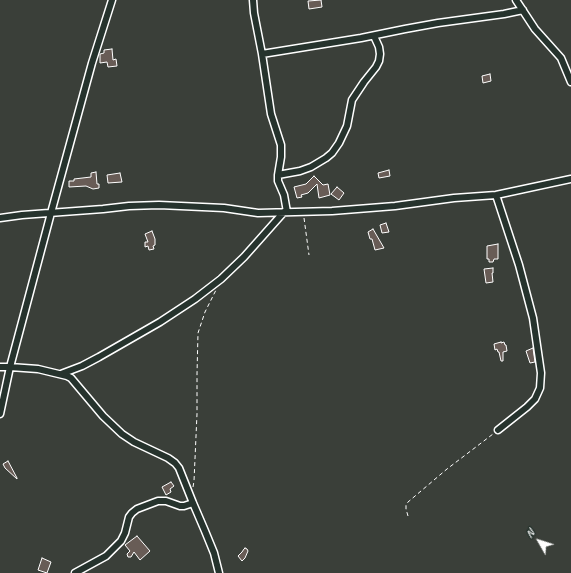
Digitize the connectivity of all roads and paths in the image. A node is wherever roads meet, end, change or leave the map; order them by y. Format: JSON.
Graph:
{"nodes":[{"id":1,"x":112,"y":0,"type":"edge"},
{"id":2,"x":253,"y":0,"type":"edge"},
{"id":3,"x":516,"y":0,"type":"edge"},
{"id":4,"x":523,"y":10,"type":"junction"},
{"id":5,"x":374,"y":36,"type":"junction"},
{"id":6,"x":262,"y":54,"type":"junction"},
{"id":7,"x":571,"y":82,"type":"edge"},
{"id":8,"x":278,"y":175,"type":"junction"},
{"id":9,"x":571,"y":179,"type":"edge"},
{"id":10,"x":496,"y":195,"type":"junction"},
{"id":11,"x":303,"y":211,"type":"junction"},
{"id":12,"x":285,"y":212,"type":"junction"},
{"id":13,"x":51,"y":213,"type":"junction"},
{"id":14,"x":0,"y":218,"type":"edge"},
{"id":15,"x":309,"y":255,"type":"dead end"},
{"id":16,"x":216,"y":290,"type":"dead end"},
{"id":17,"x":0,"y":367,"type":"edge"},
{"id":18,"x":10,"y":367,"type":"junction"},
{"id":19,"x":60,"y":374,"type":"junction"},
{"id":20,"x":0,"y":414,"type":"edge"},
{"id":21,"x":498,"y":430,"type":"joint"},
{"id":22,"x":191,"y":500,"type":"junction"},
{"id":23,"x":408,"y":516,"type":"dead end"},
{"id":24,"x":75,"y":573,"type":"edge"},
{"id":25,"x":219,"y":573,"type":"edge"}],
"edges":[{"from":1,"to":13,"type":"street"},
{"from":2,"to":6,"type":"street"},
{"from":3,"to":4,"type":"street"},
{"from":4,"to":5,"type":"street"},
{"from":4,"to":7,"type":"street"},
{"from":5,"to":6,"type":"street"},
{"from":5,"to":8,"type":"street"},
{"from":6,"to":8,"type":"street"},
{"from":8,"to":12,"type":"street"},
{"from":9,"to":10,"type":"street"},
{"from":10,"to":11,"type":"street"},
{"from":10,"to":21,"type":"street"},
{"from":11,"to":12,"type":"street"},
{"from":11,"to":15,"type":"path"},
{"from":12,"to":13,"type":"street"},
{"from":12,"to":19,"type":"street"},
{"from":13,"to":14,"type":"street"},
{"from":13,"to":18,"type":"street"},
{"from":16,"to":22,"type":"path"},
{"from":17,"to":18,"type":"street"},
{"from":18,"to":19,"type":"street"},
{"from":18,"to":20,"type":"street"},
{"from":19,"to":22,"type":"street"},
{"from":21,"to":23,"type":"path"},
{"from":22,"to":24,"type":"street"},
{"from":22,"to":25,"type":"street"}]}
